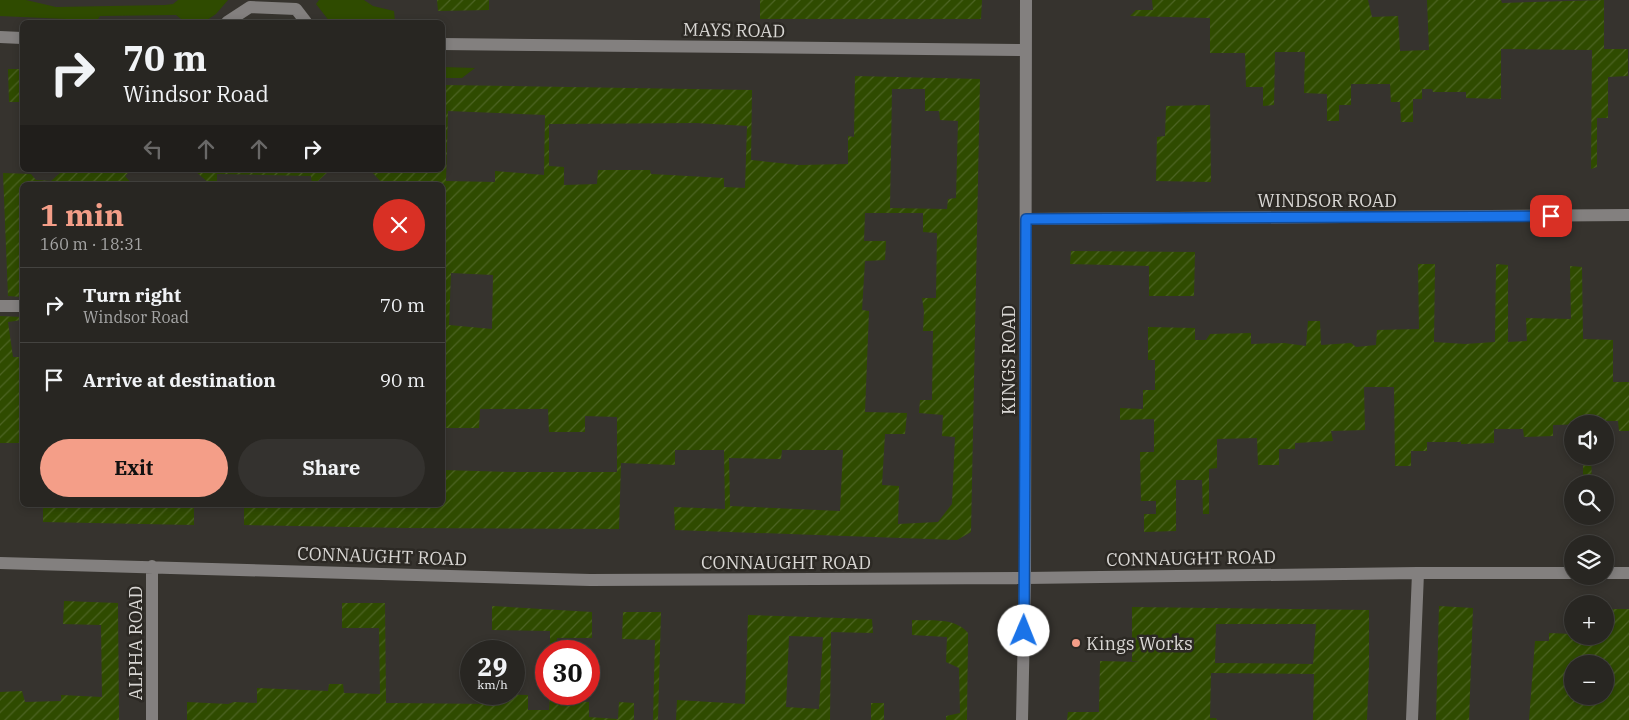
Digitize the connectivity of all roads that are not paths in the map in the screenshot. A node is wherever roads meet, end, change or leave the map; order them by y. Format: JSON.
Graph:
{"nodes":[{"id":1,"x":1026,"y":0,"type":"edge"},
{"id":2,"x":230,"y":20,"type":"edge"},
{"id":3,"x":305,"y":20,"type":"edge"},
{"id":4,"x":0,"y":37,"type":"edge"},
{"id":5,"x":20,"y":38,"type":"edge"},
{"id":6,"x":445,"y":44,"type":"edge"},
{"id":7,"x":1025,"y":50,"type":"junction"},
{"id":8,"x":1629,"y":215,"type":"edge"},
{"id":9,"x":1026,"y":219,"type":"junction"},
{"id":10,"x":0,"y":306,"type":"edge"},
{"id":11,"x":20,"y":306,"type":"edge"},
{"id":12,"x":0,"y":563,"type":"edge"},
{"id":13,"x":152,"y":566,"type":"junction"},
{"id":14,"x":1418,"y":573,"type":"junction"},
{"id":15,"x":1564,"y":573,"type":"edge"},
{"id":16,"x":1614,"y":573,"type":"edge"},
{"id":17,"x":1629,"y":573,"type":"edge"},
{"id":18,"x":1025,"y":578,"type":"junction"},
{"id":19,"x":152,"y":720,"type":"edge"},
{"id":20,"x":1022,"y":720,"type":"edge"},
{"id":21,"x":1412,"y":720,"type":"edge"}],
"edges":[{"from":1,"to":7,"type":"street","name":"KINGS ROAD"},
{"from":2,"to":3,"type":"street"},
{"from":4,"to":5,"type":"street"},
{"from":6,"to":7,"type":"street","name":"MAYS ROAD"},
{"from":7,"to":9,"type":"street","name":"KINGS ROAD"},
{"from":8,"to":9,"type":"street","name":"WINDSOR ROAD"},
{"from":9,"to":18,"type":"street","name":"KINGS ROAD"},
{"from":10,"to":11,"type":"street"},
{"from":12,"to":13,"type":"street","name":"CONNAUGHT ROAD"},
{"from":13,"to":18,"type":"street","name":"CONNAUGHT ROAD"},
{"from":13,"to":19,"type":"street","name":"ALPHA ROAD"},
{"from":14,"to":15,"type":"street","name":"CONNAUGHT ROAD"},
{"from":14,"to":18,"type":"street","name":"CONNAUGHT ROAD"},
{"from":14,"to":21,"type":"street"},
{"from":16,"to":17,"type":"street"},
{"from":18,"to":20,"type":"street","name":"KINGS ROAD"}]}
